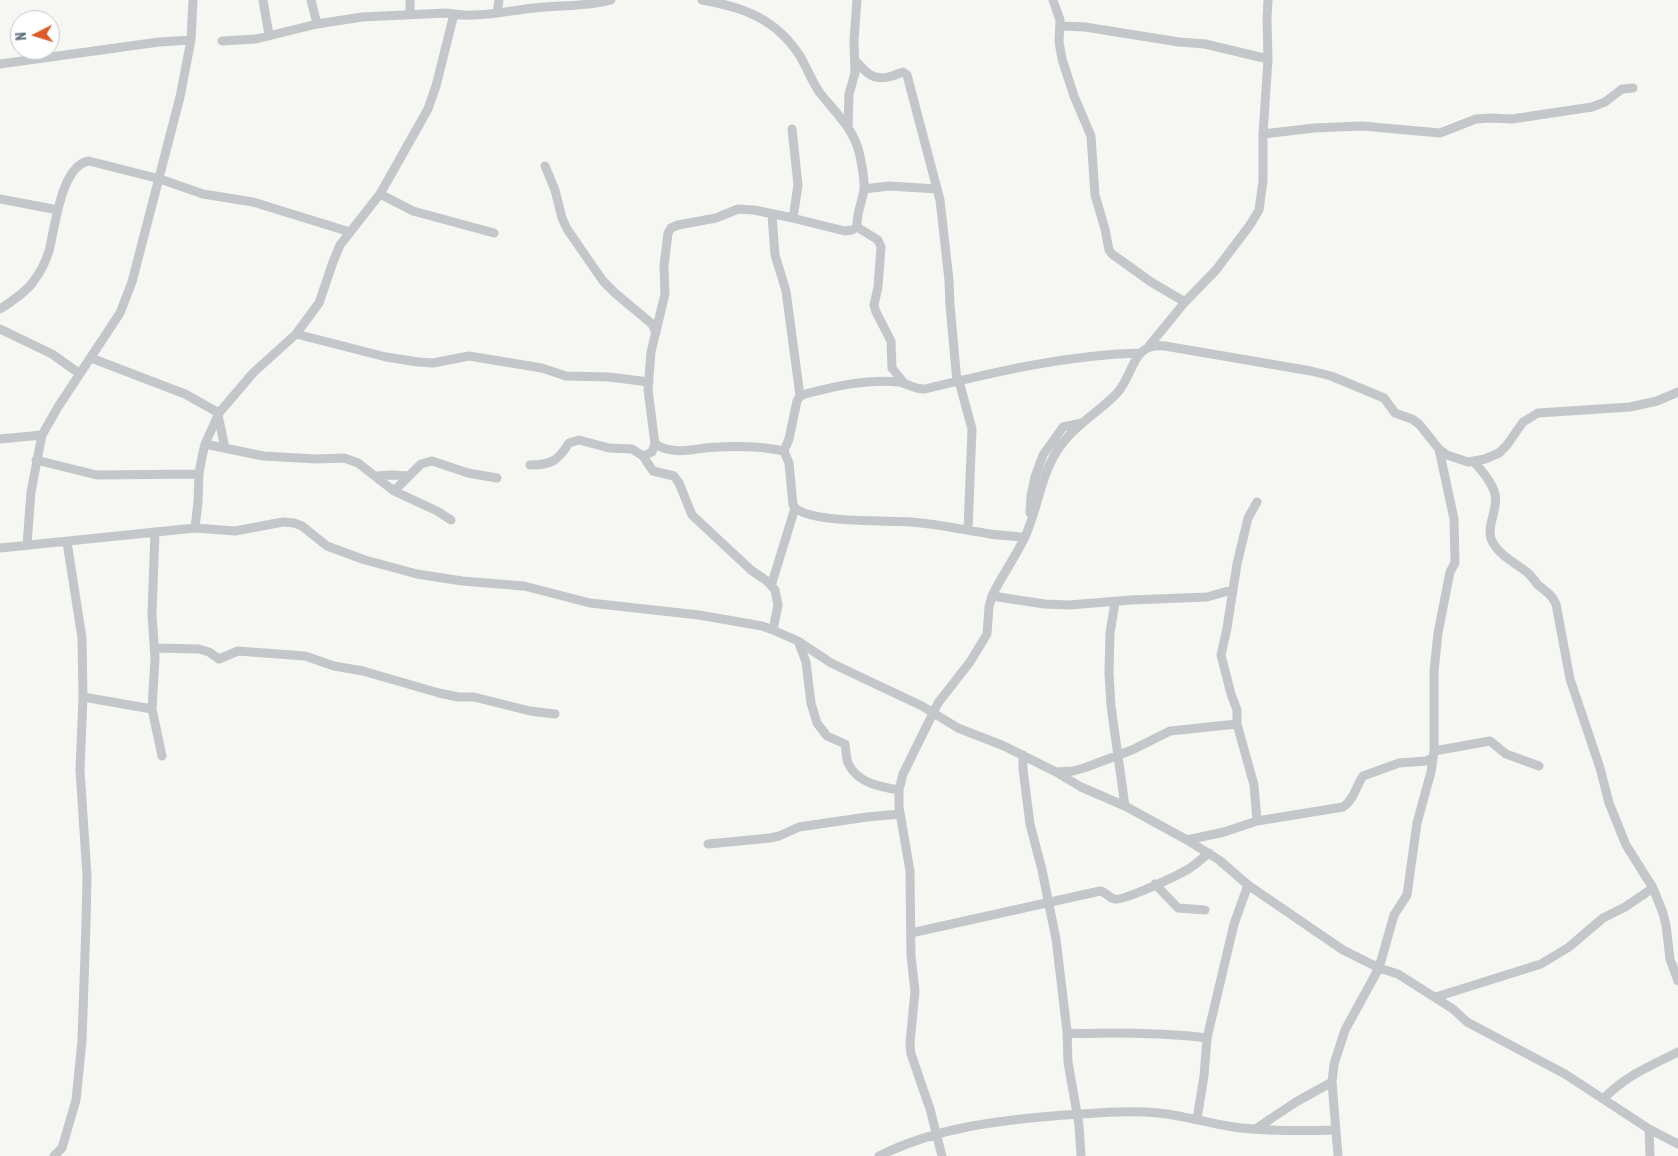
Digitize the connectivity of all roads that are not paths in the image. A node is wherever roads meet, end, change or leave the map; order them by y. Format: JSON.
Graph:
{"nodes":[{"id":1,"x":193,"y":0,"type":"edge"},
{"id":2,"x":263,"y":0,"type":"edge"},
{"id":3,"x":311,"y":0,"type":"edge"},
{"id":4,"x":410,"y":0,"type":"edge"},
{"id":5,"x":499,"y":0,"type":"edge"},
{"id":6,"x":611,"y":0,"type":"edge"},
{"id":7,"x":702,"y":0,"type":"edge"},
{"id":8,"x":857,"y":0,"type":"edge"},
{"id":9,"x":1053,"y":0,"type":"edge"},
{"id":10,"x":1268,"y":0,"type":"edge"},
{"id":11,"x":496,"y":13,"type":"junction"},
{"id":12,"x":410,"y":14,"type":"junction"},
{"id":13,"x":454,"y":14,"type":"junction"},
{"id":14,"x":317,"y":24,"type":"junction"},
{"id":15,"x":1061,"y":26,"type":"junction"},
{"id":16,"x":268,"y":35,"type":"junction"},
{"id":17,"x":191,"y":40,"type":"junction"},
{"id":18,"x":222,"y":41,"type":"dead end"},
{"id":19,"x":1268,"y":59,"type":"junction"},
{"id":20,"x":855,"y":60,"type":"junction"},
{"id":21,"x":0,"y":64,"type":"edge"},
{"id":22,"x":1633,"y":88,"type":"dead end"},
{"id":23,"x":848,"y":127,"type":"junction"},
{"id":24,"x":792,"y":129,"type":"dead end"},
{"id":25,"x":1263,"y":134,"type":"junction"},
{"id":26,"x":545,"y":166,"type":"dead end"},
{"id":27,"x":160,"y":180,"type":"junction"},
{"id":28,"x":864,"y":189,"type":"junction"},
{"id":29,"x":937,"y":190,"type":"junction"},
{"id":30,"x":380,"y":194,"type":"junction"},
{"id":31,"x":0,"y":199,"type":"edge"},
{"id":32,"x":58,"y":210,"type":"junction"},
{"id":33,"x":772,"y":215,"type":"junction"},
{"id":34,"x":793,"y":218,"type":"junction"},
{"id":35,"x":857,"y":228,"type":"junction"},
{"id":36,"x":350,"y":232,"type":"junction"},
{"id":37,"x":494,"y":233,"type":"dead end"},
{"id":38,"x":1184,"y":302,"type":"junction"},
{"id":39,"x":0,"y":309,"type":"edge"},
{"id":40,"x":0,"y":329,"type":"edge"},
{"id":41,"x":656,"y":333,"type":"junction"},
{"id":42,"x":296,"y":334,"type":"junction"},
{"id":43,"x":1149,"y":346,"type":"junction"},
{"id":44,"x":1139,"y":353,"type":"junction"},
{"id":45,"x":91,"y":358,"type":"junction"},
{"id":46,"x":80,"y":374,"type":"junction"},
{"id":47,"x":649,"y":382,"type":"junction"},
{"id":48,"x":958,"y":382,"type":"junction"},
{"id":49,"x":904,"y":383,"type":"junction"},
{"id":50,"x":1678,"y":392,"type":"edge"},
{"id":51,"x":800,"y":396,"type":"junction"},
{"id":52,"x":219,"y":414,"type":"junction"},
{"id":53,"x":42,"y":435,"type":"junction"},
{"id":54,"x":0,"y":439,"type":"edge"},
{"id":55,"x":205,"y":444,"type":"junction"},
{"id":56,"x":655,"y":444,"type":"junction"},
{"id":57,"x":225,"y":448,"type":"junction"},
{"id":58,"x":1439,"y":448,"type":"junction"},
{"id":59,"x":784,"y":451,"type":"junction"},
{"id":60,"x":643,"y":456,"type":"junction"},
{"id":61,"x":36,"y":460,"type":"junction"},
{"id":62,"x":1474,"y":462,"type":"junction"},
{"id":63,"x":530,"y":465,"type":"dead end"},
{"id":64,"x":199,"y":474,"type":"junction"},
{"id":65,"x":376,"y":476,"type":"junction"},
{"id":66,"x":409,"y":476,"type":"junction"},
{"id":67,"x":497,"y":478,"type":"dead end"},
{"id":68,"x":394,"y":491,"type":"junction"},
{"id":69,"x":1257,"y":502,"type":"dead end"},
{"id":70,"x":794,"y":508,"type":"junction"},
{"id":71,"x":451,"y":520,"type":"dead end"},
{"id":72,"x":195,"y":528,"type":"junction"},
{"id":73,"x":968,"y":530,"type":"junction"},
{"id":74,"x":155,"y":532,"type":"junction"},
{"id":75,"x":1024,"y":538,"type":"junction"},
{"id":76,"x":67,"y":542,"type":"junction"},
{"id":77,"x":27,"y":545,"type":"junction"},
{"id":78,"x":0,"y":548,"type":"edge"},
{"id":79,"x":771,"y":586,"type":"junction"},
{"id":80,"x":1232,"y":590,"type":"junction"},
{"id":81,"x":992,"y":596,"type":"junction"},
{"id":82,"x":1115,"y":602,"type":"junction"},
{"id":83,"x":773,"y":630,"type":"junction"},
{"id":84,"x":798,"y":641,"type":"junction"},
{"id":85,"x":154,"y":648,"type":"junction"},
{"id":86,"x":84,"y":697,"type":"junction"},
{"id":87,"x":152,"y":709,"type":"junction"},
{"id":88,"x":934,"y":712,"type":"junction"},
{"id":89,"x":555,"y":714,"type":"dead end"},
{"id":90,"x":1237,"y":724,"type":"junction"},
{"id":91,"x":1433,"y":754,"type":"junction"},
{"id":92,"x":1023,"y":755,"type":"junction"},
{"id":93,"x":162,"y":756,"type":"dead end"},
{"id":94,"x":1117,"y":756,"type":"junction"},
{"id":95,"x":1539,"y":766,"type":"dead end"},
{"id":96,"x":1056,"y":772,"type":"junction"},
{"id":97,"x":898,"y":790,"type":"junction"},
{"id":98,"x":1125,"y":806,"type":"junction"},
{"id":99,"x":900,"y":814,"type":"junction"},
{"id":100,"x":1257,"y":821,"type":"junction"},
{"id":101,"x":1187,"y":840,"type":"junction"},
{"id":102,"x":708,"y":844,"type":"dead end"},
{"id":103,"x":1209,"y":853,"type":"junction"},
{"id":104,"x":1155,"y":884,"type":"junction"},
{"id":105,"x":1248,"y":885,"type":"junction"},
{"id":106,"x":1653,"y":888,"type":"junction"},
{"id":107,"x":1048,"y":903,"type":"junction"},
{"id":108,"x":1206,"y":910,"type":"dead end"},
{"id":109,"x":911,"y":933,"type":"junction"},
{"id":110,"x":1379,"y":968,"type":"junction"},
{"id":111,"x":1678,"y":981,"type":"edge"},
{"id":112,"x":1436,"y":997,"type":"junction"},
{"id":113,"x":1067,"y":1033,"type":"junction"},
{"id":114,"x":1207,"y":1038,"type":"junction"},
{"id":115,"x":1678,"y":1052,"type":"edge"},
{"id":116,"x":1332,"y":1082,"type":"junction"},
{"id":117,"x":1603,"y":1099,"type":"junction"},
{"id":118,"x":1077,"y":1114,"type":"junction"},
{"id":119,"x":1197,"y":1119,"type":"junction"},
{"id":120,"x":1257,"y":1128,"type":"junction"},
{"id":121,"x":1649,"y":1129,"type":"junction"},
{"id":122,"x":1336,"y":1130,"type":"junction"},
{"id":123,"x":936,"y":1133,"type":"junction"},
{"id":124,"x":1678,"y":1144,"type":"edge"},
{"id":125,"x":54,"y":1156,"type":"edge"},
{"id":126,"x":879,"y":1156,"type":"edge"},
{"id":127,"x":942,"y":1156,"type":"edge"},
{"id":128,"x":1081,"y":1156,"type":"edge"},
{"id":129,"x":1338,"y":1156,"type":"edge"},
{"id":130,"x":1650,"y":1156,"type":"edge"}],
"edges":[{"from":1,"to":17,"type":"street"},
{"from":2,"to":16,"type":"street"},
{"from":3,"to":14,"type":"street"},
{"from":4,"to":12,"type":"street"},
{"from":5,"to":11,"type":"street"},
{"from":6,"to":11,"type":"street"},
{"from":7,"to":23,"type":"street"},
{"from":8,"to":20,"type":"street"},
{"from":9,"to":15,"type":"street"},
{"from":10,"to":19,"type":"street"},
{"from":11,"to":13,"type":"street"},
{"from":12,"to":13,"type":"street"},
{"from":12,"to":14,"type":"street"},
{"from":13,"to":30,"type":"street"},
{"from":14,"to":16,"type":"street"},
{"from":15,"to":19,"type":"street"},
{"from":15,"to":38,"type":"street"},
{"from":16,"to":18,"type":"street"},
{"from":17,"to":21,"type":"street"},
{"from":17,"to":27,"type":"street"},
{"from":19,"to":25,"type":"street"},
{"from":20,"to":23,"type":"street"},
{"from":20,"to":29,"type":"street"},
{"from":22,"to":25,"type":"street"},
{"from":23,"to":28,"type":"street"},
{"from":24,"to":34,"type":"street"},
{"from":25,"to":38,"type":"street"},
{"from":26,"to":41,"type":"street"},
{"from":27,"to":32,"type":"street"},
{"from":27,"to":36,"type":"street"},
{"from":27,"to":45,"type":"street"},
{"from":28,"to":29,"type":"street"},
{"from":28,"to":35,"type":"street"},
{"from":29,"to":48,"type":"street"},
{"from":30,"to":36,"type":"street"},
{"from":30,"to":37,"type":"street"},
{"from":31,"to":32,"type":"street"},
{"from":32,"to":39,"type":"street"},
{"from":33,"to":34,"type":"street"},
{"from":33,"to":41,"type":"street"},
{"from":33,"to":51,"type":"street"},
{"from":34,"to":35,"type":"street"},
{"from":35,"to":49,"type":"street"},
{"from":36,"to":42,"type":"street"},
{"from":38,"to":43,"type":"street"},
{"from":40,"to":46,"type":"street"},
{"from":41,"to":47,"type":"street"},
{"from":42,"to":47,"type":"street"},
{"from":42,"to":52,"type":"street"},
{"from":43,"to":44,"type":"street"},
{"from":43,"to":58,"type":"street"},
{"from":44,"to":48,"type":"street"},
{"from":44,"to":75,"type":"street"},
{"from":45,"to":46,"type":"street"},
{"from":45,"to":52,"type":"street"},
{"from":46,"to":53,"type":"street"},
{"from":47,"to":56,"type":"street"},
{"from":48,"to":49,"type":"street"},
{"from":48,"to":73,"type":"street"},
{"from":49,"to":51,"type":"street"},
{"from":50,"to":62,"type":"street"},
{"from":51,"to":59,"type":"street"},
{"from":52,"to":55,"type":"street"},
{"from":52,"to":57,"type":"street"},
{"from":53,"to":54,"type":"street"},
{"from":53,"to":61,"type":"street"},
{"from":55,"to":57,"type":"street"},
{"from":55,"to":64,"type":"street"},
{"from":56,"to":59,"type":"street"},
{"from":56,"to":60,"type":"street"},
{"from":57,"to":65,"type":"street"},
{"from":58,"to":62,"type":"street"},
{"from":58,"to":91,"type":"street"},
{"from":59,"to":70,"type":"street"},
{"from":60,"to":63,"type":"street"},
{"from":60,"to":79,"type":"street"},
{"from":61,"to":64,"type":"street"},
{"from":61,"to":77,"type":"street"},
{"from":62,"to":106,"type":"street"},
{"from":64,"to":72,"type":"street"},
{"from":65,"to":66,"type":"street"},
{"from":65,"to":68,"type":"street"},
{"from":66,"to":67,"type":"street"},
{"from":66,"to":68,"type":"street"},
{"from":68,"to":71,"type":"street"},
{"from":69,"to":80,"type":"street"},
{"from":70,"to":73,"type":"street"},
{"from":70,"to":79,"type":"street"},
{"from":72,"to":74,"type":"street"},
{"from":72,"to":83,"type":"street"},
{"from":73,"to":75,"type":"street"},
{"from":74,"to":76,"type":"street"},
{"from":74,"to":85,"type":"street"},
{"from":75,"to":81,"type":"street"},
{"from":76,"to":77,"type":"street"},
{"from":76,"to":86,"type":"street"},
{"from":77,"to":78,"type":"street"},
{"from":79,"to":83,"type":"street"},
{"from":80,"to":82,"type":"street"},
{"from":80,"to":90,"type":"street"},
{"from":81,"to":82,"type":"street"},
{"from":81,"to":88,"type":"street"},
{"from":82,"to":94,"type":"street"},
{"from":83,"to":84,"type":"street"},
{"from":84,"to":88,"type":"street"},
{"from":84,"to":97,"type":"street"},
{"from":85,"to":87,"type":"street"},
{"from":85,"to":89,"type":"street"},
{"from":86,"to":87,"type":"street"},
{"from":86,"to":125,"type":"street"},
{"from":87,"to":93,"type":"street"},
{"from":88,"to":92,"type":"street"},
{"from":88,"to":97,"type":"street"},
{"from":90,"to":94,"type":"street"},
{"from":90,"to":100,"type":"street"},
{"from":91,"to":95,"type":"street"},
{"from":91,"to":100,"type":"street"},
{"from":91,"to":110,"type":"street"},
{"from":92,"to":96,"type":"street"},
{"from":92,"to":107,"type":"street"},
{"from":94,"to":96,"type":"street"},
{"from":94,"to":98,"type":"street"},
{"from":96,"to":98,"type":"street"},
{"from":97,"to":99,"type":"street"},
{"from":98,"to":101,"type":"street"},
{"from":99,"to":102,"type":"street"},
{"from":99,"to":109,"type":"street"},
{"from":100,"to":101,"type":"street"},
{"from":101,"to":103,"type":"street"},
{"from":103,"to":104,"type":"street"},
{"from":103,"to":105,"type":"street"},
{"from":104,"to":107,"type":"street"},
{"from":104,"to":108,"type":"street"},
{"from":105,"to":110,"type":"street"},
{"from":105,"to":114,"type":"street"},
{"from":106,"to":111,"type":"street"},
{"from":106,"to":112,"type":"street"},
{"from":107,"to":109,"type":"street"},
{"from":107,"to":113,"type":"street"},
{"from":109,"to":123,"type":"street"},
{"from":110,"to":112,"type":"street"},
{"from":110,"to":116,"type":"street"},
{"from":112,"to":117,"type":"street"},
{"from":113,"to":114,"type":"street"},
{"from":113,"to":118,"type":"street"},
{"from":114,"to":119,"type":"street"},
{"from":115,"to":117,"type":"street"},
{"from":116,"to":120,"type":"street"},
{"from":116,"to":122,"type":"street"},
{"from":117,"to":121,"type":"street"},
{"from":118,"to":119,"type":"street"},
{"from":118,"to":123,"type":"street"},
{"from":118,"to":128,"type":"street"},
{"from":119,"to":120,"type":"street"},
{"from":120,"to":122,"type":"street"},
{"from":121,"to":124,"type":"street"},
{"from":121,"to":130,"type":"street"},
{"from":122,"to":129,"type":"street"},
{"from":123,"to":126,"type":"street"},
{"from":123,"to":127,"type":"street"}]}
